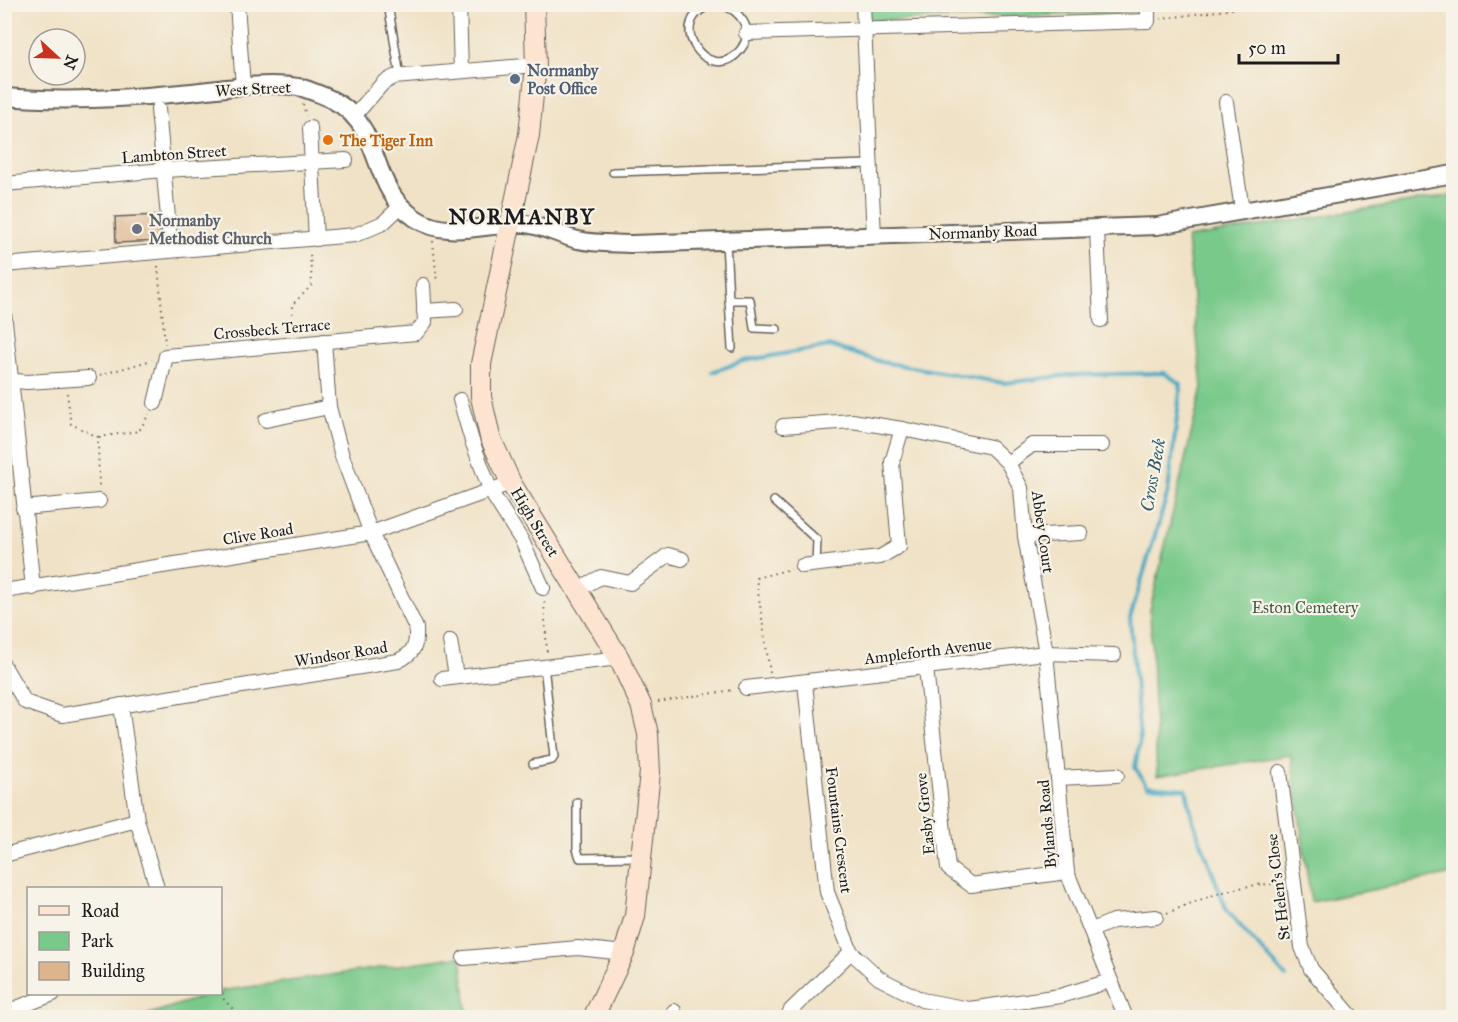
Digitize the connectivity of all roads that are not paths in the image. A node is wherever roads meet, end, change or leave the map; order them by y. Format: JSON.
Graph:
{"nodes":[{"id":1,"x":237,"y":4,"type":"edge"},
{"id":2,"x":388,"y":4,"type":"edge"},
{"id":3,"x":459,"y":4,"type":"edge"},
{"id":4,"x":534,"y":4,"type":"edge"},
{"id":5,"x":719,"y":4,"type":"edge"},
{"id":6,"x":862,"y":4,"type":"edge"},
{"id":7,"x":1148,"y":4,"type":"edge"},
{"id":8,"x":864,"y":29,"type":"junction"},
{"id":9,"x":746,"y":33,"type":"junction"},
{"id":10,"x":536,"y":65,"type":"junction"},
{"id":11,"x":461,"y":71,"type":"junction"},
{"id":12,"x":400,"y":76,"type":"junction"},
{"id":13,"x":243,"y":87,"type":"junction"},
{"id":14,"x":11,"y":98,"type":"edge"},
{"id":15,"x":1226,"y":102,"type":"dead end"},
{"id":16,"x":158,"y":109,"type":"dead end"},
{"id":17,"x":355,"y":115,"type":"junction"},
{"id":18,"x":310,"y":128,"type":"road end"},
{"id":19,"x":346,"y":160,"type":"dead end"},
{"id":20,"x":313,"y":162,"type":"junction"},
{"id":21,"x":870,"y":164,"type":"junction"},
{"id":22,"x":164,"y":170,"type":"junction"},
{"id":23,"x":613,"y":172,"type":"dead end"},
{"id":24,"x":1454,"y":174,"type":"edge"},
{"id":25,"x":4,"y":184,"type":"edge"},
{"id":26,"x":400,"y":206,"type":"junction"},
{"id":27,"x":1242,"y":210,"type":"junction"},
{"id":28,"x":510,"y":225,"type":"junction"},
{"id":29,"x":1096,"y":229,"type":"junction"},
{"id":30,"x":874,"y":236,"type":"junction"},
{"id":31,"x":312,"y":240,"type":"junction"},
{"id":32,"x":726,"y":241,"type":"junction"},
{"id":33,"x":164,"y":251,"type":"junction"},
{"id":34,"x":4,"y":265,"type":"edge"},
{"id":35,"x":423,"y":285,"type":"road end"},
{"id":36,"x":729,"y":300,"type":"junction"},
{"id":37,"x":456,"y":309,"type":"dead end"},
{"id":38,"x":4,"y":312,"type":"edge"},
{"id":39,"x":424,"y":316,"type":"junction"},
{"id":40,"x":1101,"y":320,"type":"dead end"},
{"id":41,"x":777,"y":329,"type":"dead end"},
{"id":42,"x":324,"y":341,"type":"junction"},
{"id":43,"x":732,"y":348,"type":"dead end"},
{"id":44,"x":89,"y":378,"type":"road end"},
{"id":45,"x":8,"y":381,"type":"edge"},
{"id":46,"x":460,"y":400,"type":"dead end"},
{"id":47,"x":155,"y":403,"type":"road end"},
{"id":48,"x":329,"y":407,"type":"junction"},
{"id":49,"x":266,"y":420,"type":"dead end"},
{"id":50,"x":783,"y":426,"type":"dead end"},
{"id":51,"x":902,"y":429,"type":"junction"},
{"id":52,"x":1102,"y":445,"type":"dead end"},
{"id":53,"x":1008,"y":463,"type":"junction"},
{"id":54,"x":511,"y":483,"type":"junction"},
{"id":55,"x":491,"y":492,"type":"junction"},
{"id":56,"x":99,"y":501,"type":"road end"},
{"id":57,"x":774,"y":501,"type":"dead end"},
{"id":58,"x":23,"y":508,"type":"junction"},
{"id":59,"x":371,"y":533,"type":"junction"},
{"id":60,"x":1081,"y":533,"type":"dead end"},
{"id":61,"x":1025,"y":536,"type":"junction"},
{"id":62,"x":682,"y":559,"type":"dead end"},
{"id":63,"x":809,"y":565,"type":"joint"},
{"id":64,"x":33,"y":588,"type":"junction"},
{"id":65,"x":543,"y":588,"type":"road end"},
{"id":66,"x":576,"y":590,"type":"junction"},
{"id":67,"x":4,"y":591,"type":"edge"},
{"id":68,"x":450,"y":640,"type":"dead end"},
{"id":69,"x":1046,"y":653,"type":"junction"},
{"id":70,"x":1114,"y":655,"type":"dead end"},
{"id":71,"x":619,"y":658,"type":"junction"},
{"id":72,"x":546,"y":665,"type":"junction"},
{"id":73,"x":4,"y":666,"type":"edge"},
{"id":74,"x":926,"y":668,"type":"junction"},
{"id":75,"x":805,"y":683,"type":"junction"},
{"id":76,"x":746,"y":688,"type":"road end"},
{"id":77,"x":121,"y":705,"type":"junction"},
{"id":78,"x":533,"y":764,"type":"dead end"},
{"id":79,"x":1280,"y":772,"type":"dead end"},
{"id":80,"x":1117,"y":775,"type":"dead end"},
{"id":81,"x":1059,"y":778,"type":"junction"},
{"id":82,"x":577,"y":802,"type":"dead end"},
{"id":83,"x":137,"y":820,"type":"junction"},
{"id":84,"x":4,"y":855,"type":"edge"},
{"id":85,"x":643,"y":857,"type":"junction"},
{"id":86,"x":1067,"y":872,"type":"junction"},
{"id":87,"x":157,"y":887,"type":"edge"},
{"id":88,"x":1156,"y":917,"type":"road end"},
{"id":89,"x":1092,"y":930,"type":"junction"},
{"id":90,"x":851,"y":952,"type":"junction"},
{"id":91,"x":624,"y":953,"type":"junction"},
{"id":92,"x":464,"y":958,"type":"dead end"},
{"id":93,"x":1110,"y":981,"type":"junction"},
{"id":94,"x":47,"y":995,"type":"edge"},
{"id":95,"x":4,"y":1007,"type":"edge"},
{"id":96,"x":593,"y":1017,"type":"edge"},
{"id":97,"x":787,"y":1017,"type":"edge"},
{"id":98,"x":1126,"y":1017,"type":"edge"},
{"id":99,"x":1353,"y":1017,"type":"edge"}],
"edges":[{"from":1,"to":13,"type":"street"},
{"from":2,"to":12,"type":"lane"},
{"from":3,"to":11,"type":"street"},
{"from":4,"to":10,"type":"main road","name":"High Street"},
{"from":5,"to":9,"type":"lane"},
{"from":5,"to":9,"type":"lane"},
{"from":6,"to":8,"type":"street"},
{"from":7,"to":8,"type":"street"},
{"from":8,"to":9,"type":"street"},
{"from":8,"to":21,"type":"street"},
{"from":10,"to":11,"type":"street"},
{"from":10,"to":28,"type":"main road","name":"High Street"},
{"from":11,"to":12,"type":"street"},
{"from":12,"to":17,"type":"street"},
{"from":13,"to":14,"type":"street","name":"West Street"},
{"from":13,"to":17,"type":"street","name":"West Street"},
{"from":15,"to":27,"type":"street"},
{"from":16,"to":22,"type":"street"},
{"from":17,"to":26,"type":"street"},
{"from":18,"to":20,"type":"street"},
{"from":19,"to":20,"type":"street","name":"Lambton Street"},
{"from":20,"to":22,"type":"street","name":"Lambton Street"},
{"from":20,"to":31,"type":"street"},
{"from":21,"to":23,"type":"lane"},
{"from":21,"to":30,"type":"street"},
{"from":22,"to":25,"type":"street","name":"Lambton Street"},
{"from":22,"to":33,"type":"street"},
{"from":24,"to":27,"type":"street","name":"Normanby Road"},
{"from":26,"to":28,"type":"street","name":"Normanby Road"},
{"from":26,"to":31,"type":"street"},
{"from":27,"to":29,"type":"street","name":"Normanby Road"},
{"from":28,"to":32,"type":"street","name":"Normanby Road"},
{"from":28,"to":54,"type":"main road","name":"High Street"},
{"from":29,"to":30,"type":"street","name":"Normanby Road"},
{"from":29,"to":40,"type":"street"},
{"from":30,"to":32,"type":"street","name":"Normanby Road"},
{"from":31,"to":33,"type":"street"},
{"from":32,"to":36,"type":"lane"},
{"from":33,"to":34,"type":"street"},
{"from":35,"to":39,"type":"street"},
{"from":36,"to":41,"type":"lane"},
{"from":36,"to":43,"type":"lane"},
{"from":37,"to":39,"type":"street"},
{"from":38,"to":45,"type":"street"},
{"from":39,"to":42,"type":"street","name":"Crossbeck Terrace"},
{"from":42,"to":47,"type":"street","name":"Crossbeck Terrace"},
{"from":42,"to":48,"type":"street","name":"Windsor Road"},
{"from":44,"to":45,"type":"street"},
{"from":45,"to":58,"type":"street"},
{"from":46,"to":55,"type":"street"},
{"from":48,"to":49,"type":"street"},
{"from":48,"to":59,"type":"street","name":"Windsor Road"},
{"from":50,"to":51,"type":"street","name":"Abbey Court"},
{"from":51,"to":53,"type":"street","name":"Abbey Court"},
{"from":51,"to":63,"type":"street"},
{"from":52,"to":53,"type":"street"},
{"from":53,"to":61,"type":"street","name":"Abbey Court"},
{"from":54,"to":55,"type":"street","name":"Clive Road"},
{"from":54,"to":66,"type":"main road","name":"High Street"},
{"from":55,"to":59,"type":"street","name":"Clive Road"},
{"from":55,"to":65,"type":"street"},
{"from":56,"to":58,"type":"street"},
{"from":57,"to":63,"type":"lane"},
{"from":58,"to":64,"type":"street"},
{"from":59,"to":64,"type":"street","name":"Clive Road"},
{"from":59,"to":77,"type":"street","name":"Windsor Road"},
{"from":60,"to":61,"type":"street"},
{"from":61,"to":69,"type":"street","name":"Abbey Court"},
{"from":62,"to":66,"type":"street"},
{"from":64,"to":67,"type":"street","name":"Clive Road"},
{"from":66,"to":71,"type":"main road","name":"High Street"},
{"from":68,"to":72,"type":"street"},
{"from":69,"to":70,"type":"street","name":"Ampleforth Avenue"},
{"from":69,"to":74,"type":"street","name":"Ampleforth Avenue"},
{"from":69,"to":81,"type":"street","name":"Bylands Road"},
{"from":71,"to":72,"type":"street"},
{"from":71,"to":85,"type":"main road","name":"High Street"},
{"from":72,"to":78,"type":"lane"},
{"from":73,"to":77,"type":"street","name":"Windsor Road"},
{"from":74,"to":75,"type":"street","name":"Ampleforth Avenue"},
{"from":74,"to":86,"type":"street","name":"Easby Grove"},
{"from":75,"to":76,"type":"street","name":"Ampleforth Avenue"},
{"from":75,"to":90,"type":"street","name":"Fountains Crescent"},
{"from":77,"to":83,"type":"street"},
{"from":79,"to":99,"type":"street","name":"St Helen's Close"},
{"from":80,"to":81,"type":"street"},
{"from":81,"to":86,"type":"street","name":"Bylands Road"},
{"from":82,"to":85,"type":"lane"},
{"from":83,"to":84,"type":"street"},
{"from":83,"to":87,"type":"street"},
{"from":85,"to":91,"type":"main road","name":"High Street"},
{"from":86,"to":89,"type":"street","name":"Bylands Road"},
{"from":88,"to":89,"type":"street"},
{"from":89,"to":93,"type":"street","name":"Bylands Road"},
{"from":90,"to":93,"type":"street","name":"Fountains Crescent"},
{"from":90,"to":97,"type":"street"},
{"from":91,"to":92,"type":"street"},
{"from":91,"to":96,"type":"main road","name":"High Street"},
{"from":93,"to":98,"type":"street","name":"Bylands Road"},
{"from":94,"to":95,"type":"street"}]}
